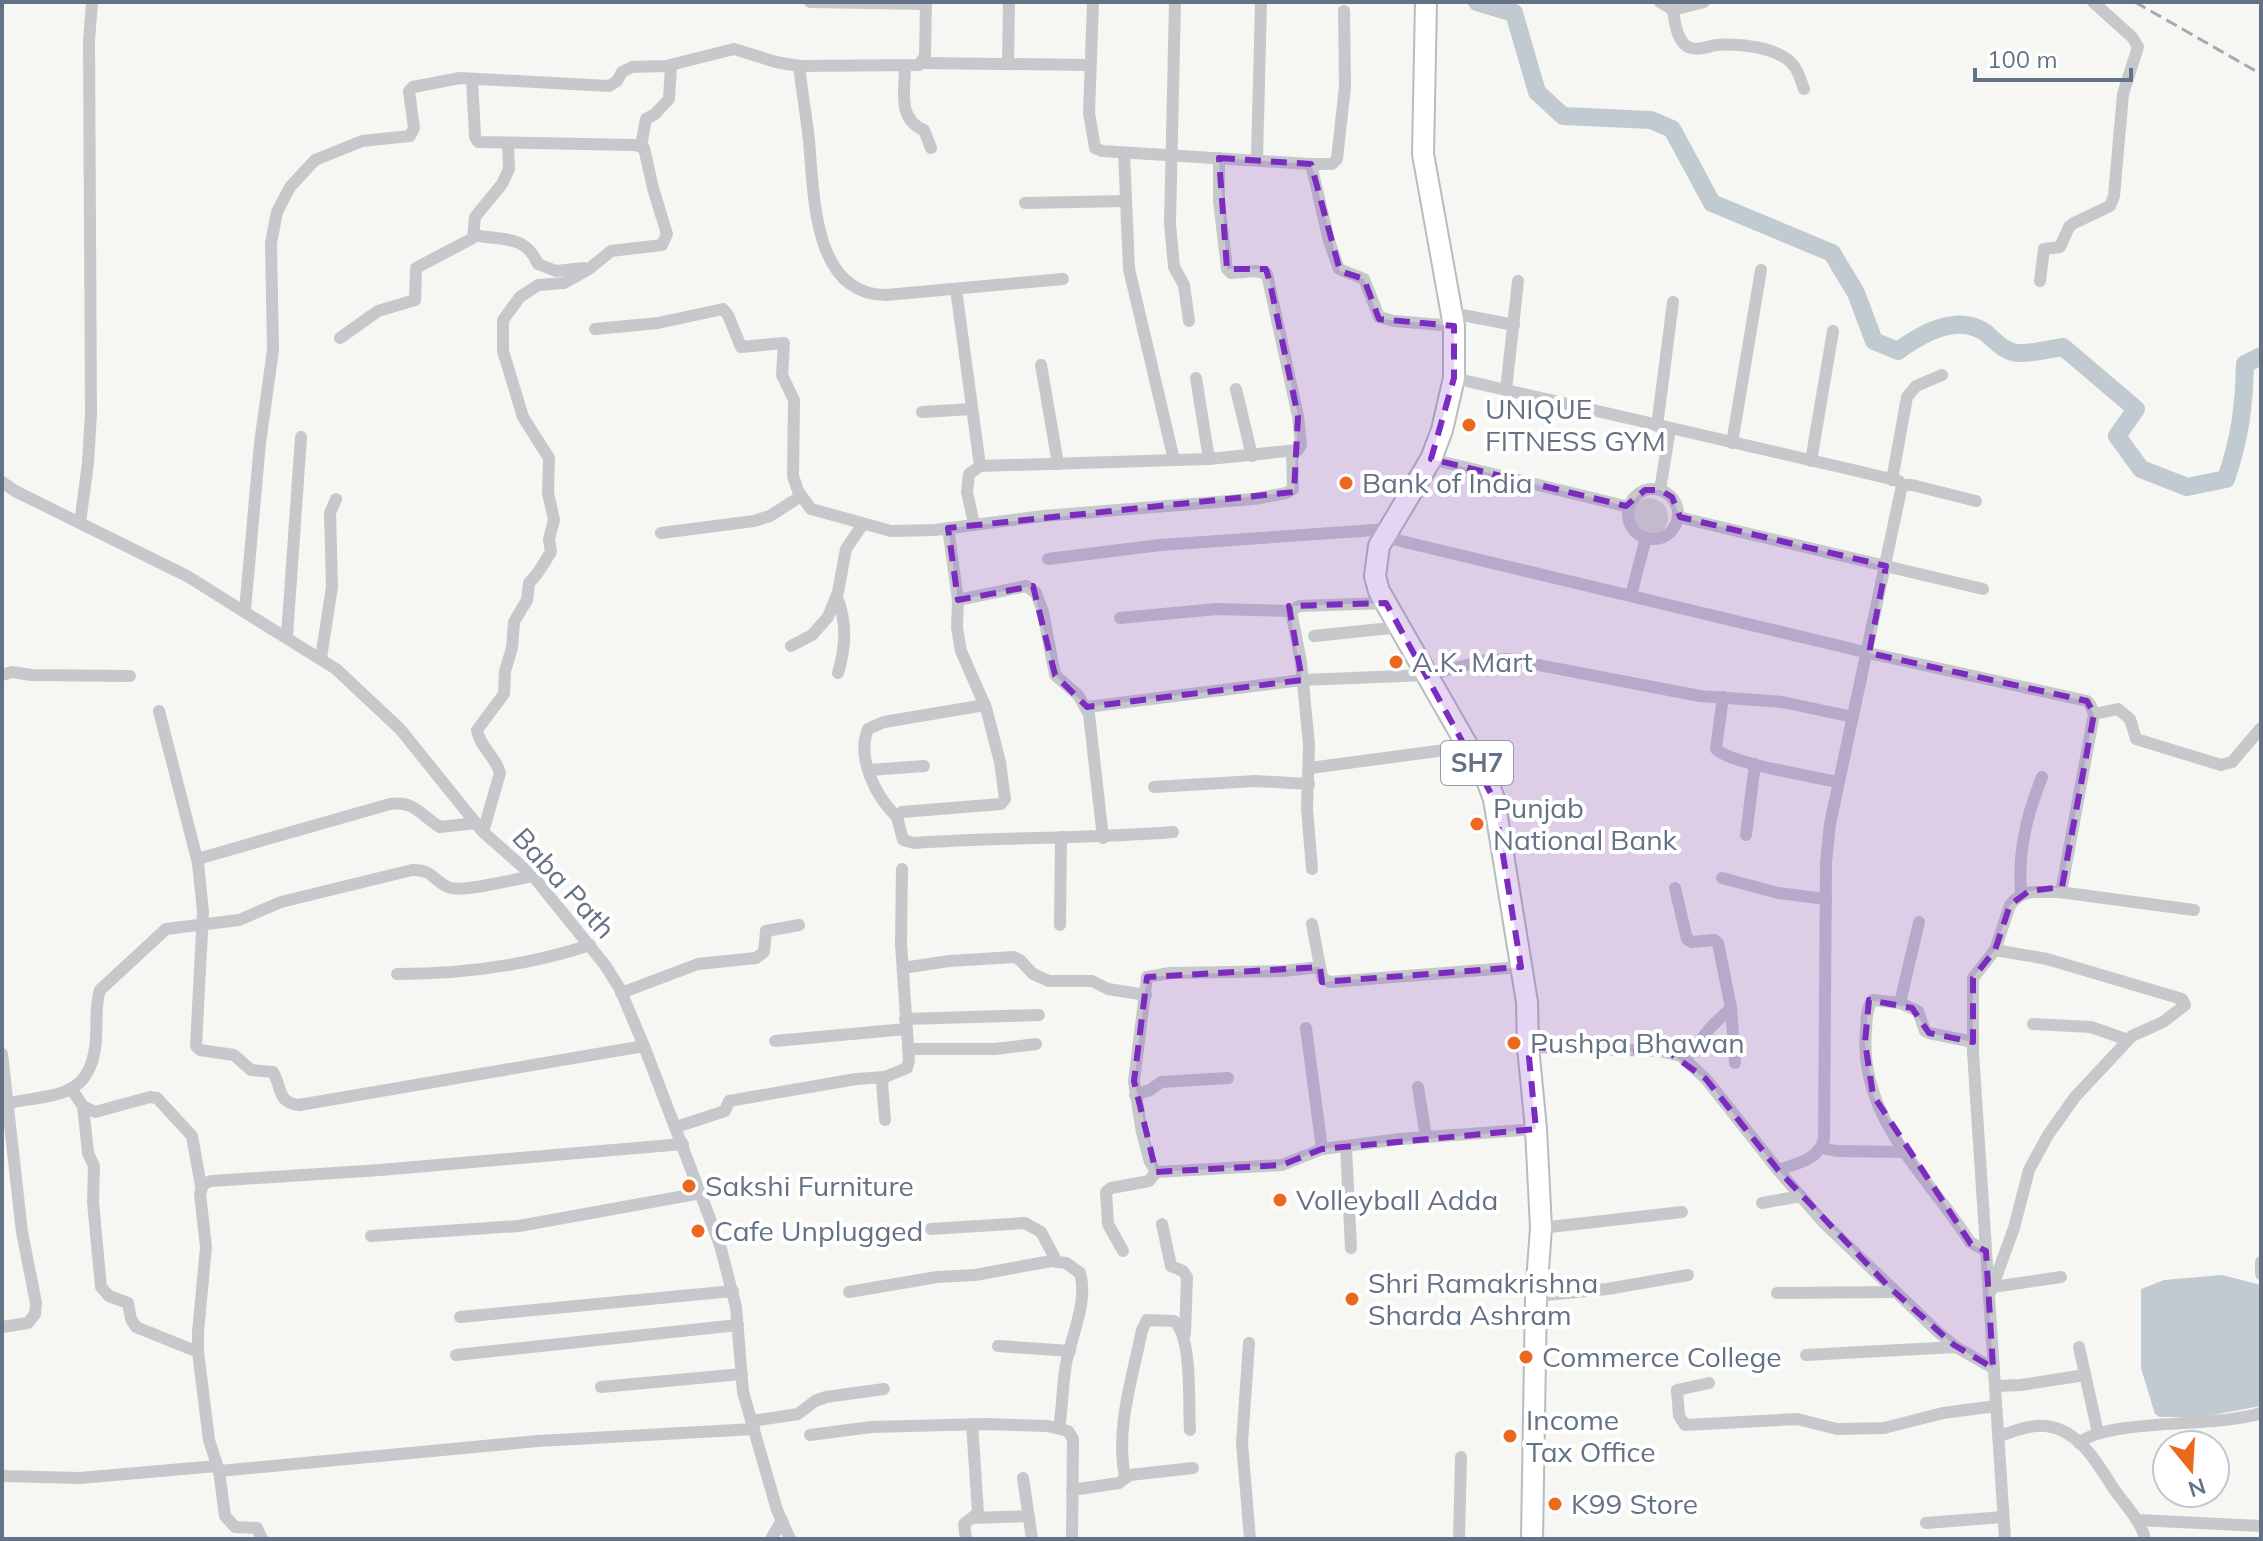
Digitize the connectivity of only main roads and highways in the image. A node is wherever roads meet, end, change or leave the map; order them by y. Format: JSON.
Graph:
{"nodes":[{"id":1,"x":1426,"y":2,"type":"edge"},
{"id":2,"x":1532,"y":1539,"type":"edge"}],
"edges":[{"from":1,"to":2,"type":"main road","number":"SH7"}]}
